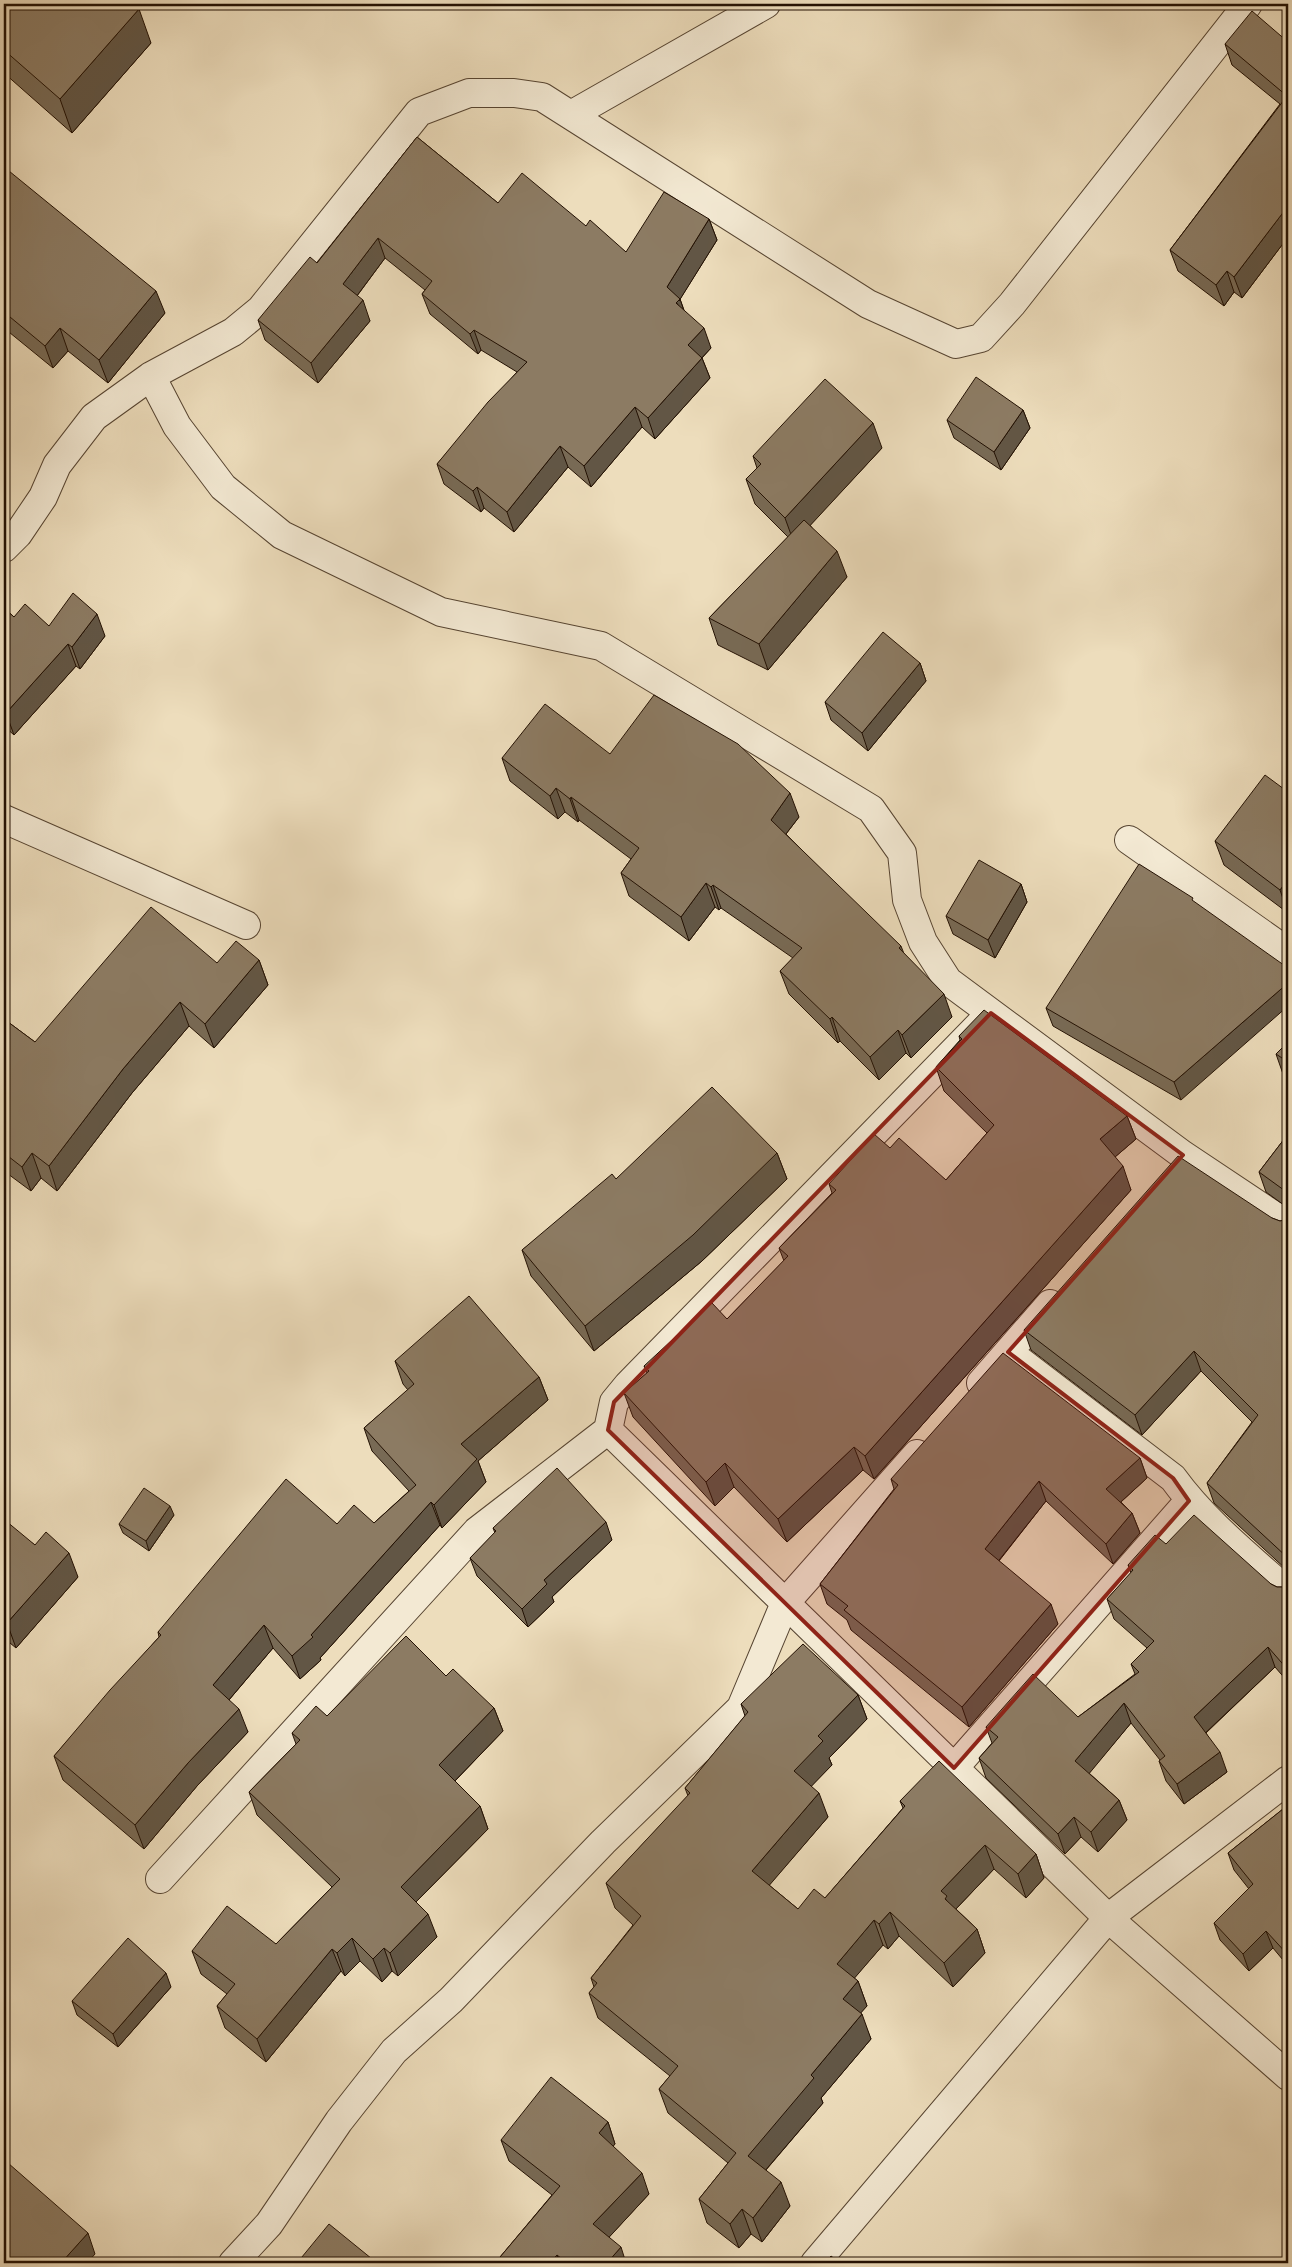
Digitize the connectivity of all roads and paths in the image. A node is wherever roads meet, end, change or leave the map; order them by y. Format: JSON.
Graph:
{"nodes":[{"id":1,"x":766,"y":4,"type":"edge"},
{"id":2,"x":1248,"y":4,"type":"edge"},
{"id":3,"x":571,"y":115,"type":"junction"},
{"id":4,"x":151,"y":376,"type":"junction"},
{"id":5,"x":4,"y":548,"type":"edge"},
{"id":6,"x":4,"y":818,"type":"edge"},
{"id":7,"x":1129,"y":840,"type":"dead end"},
{"id":8,"x":246,"y":925,"type":"dead end"},
{"id":9,"x":1288,"y":952,"type":"edge"},
{"id":10,"x":991,"y":1013,"type":"junction"},
{"id":11,"x":1183,"y":1155,"type":"junction"},
{"id":12,"x":1163,"y":1177,"type":"edge"},
{"id":13,"x":1288,"y":1225,"type":"edge"},
{"id":14,"x":1066,"y":1286,"type":"edge"},
{"id":15,"x":1008,"y":1352,"type":"junction"},
{"id":16,"x":962,"y":1404,"type":"edge"},
{"id":17,"x":608,"y":1430,"type":"junction"},
{"id":18,"x":936,"y":1433,"type":"edge"},
{"id":19,"x":1189,"y":1501,"type":"junction"},
{"id":20,"x":1288,"y":1592,"type":"edge"},
{"id":21,"x":785,"y":1603,"type":"junction"},
{"id":22,"x":954,"y":1768,"type":"junction"},
{"id":23,"x":1288,"y":1780,"type":"edge"},
{"id":24,"x":160,"y":1879,"type":"dead end"},
{"id":25,"x":1108,"y":1918,"type":"junction"},
{"id":26,"x":1288,"y":2076,"type":"edge"},
{"id":27,"x":233,"y":2263,"type":"edge"},
{"id":28,"x":815,"y":2263,"type":"edge"}],
"edges":[{"from":1,"to":3,"type":"street"},
{"from":2,"to":3,"type":"street"},
{"from":3,"to":4,"type":"street"},
{"from":4,"to":5,"type":"street"},
{"from":4,"to":10,"type":"street"},
{"from":6,"to":8,"type":"street"},
{"from":7,"to":9,"type":"street"},
{"from":10,"to":11,"type":"street"},
{"from":10,"to":17,"type":"street"},
{"from":11,"to":12,"type":"street"},
{"from":11,"to":13,"type":"street"},
{"from":14,"to":15,"type":"street"},
{"from":15,"to":16,"type":"street"},
{"from":15,"to":19,"type":"street"},
{"from":17,"to":21,"type":"street"},
{"from":17,"to":24,"type":"street"},
{"from":18,"to":21,"type":"street"},
{"from":19,"to":20,"type":"street"},
{"from":19,"to":22,"type":"street"},
{"from":21,"to":22,"type":"street"},
{"from":21,"to":27,"type":"street"},
{"from":22,"to":25,"type":"street"},
{"from":23,"to":25,"type":"street"},
{"from":25,"to":26,"type":"street"},
{"from":25,"to":28,"type":"street"}]}
